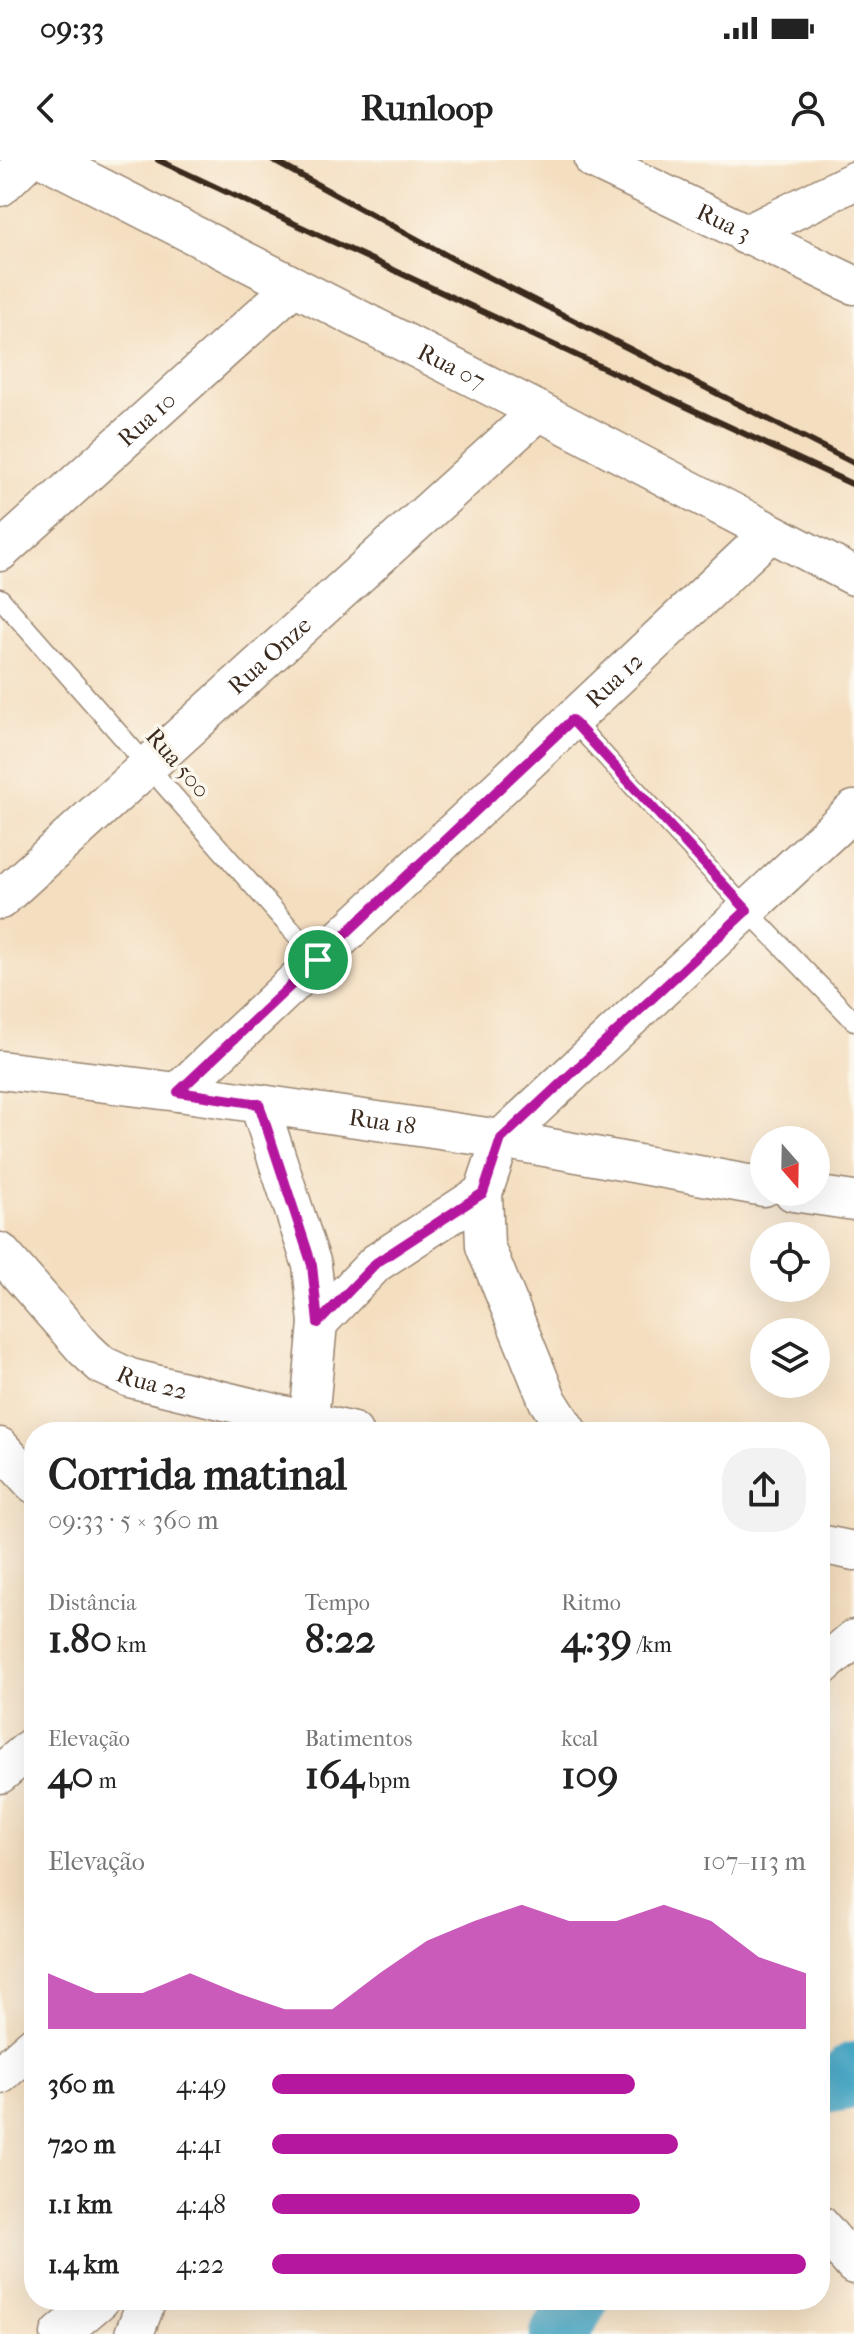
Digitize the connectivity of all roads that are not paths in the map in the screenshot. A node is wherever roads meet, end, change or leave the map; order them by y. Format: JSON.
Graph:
{"nodes":[{"id":1,"x":28,"y":160,"type":"edge"},
{"id":2,"x":47,"y":160,"type":"edge"},
{"id":3,"x":594,"y":160,"type":"edge"},
{"id":4,"x":854,"y":181,"type":"edge"},
{"id":5,"x":0,"y":187,"type":"edge"},
{"id":6,"x":745,"y":235,"type":"junction"},
{"id":7,"x":854,"y":285,"type":"edge"},
{"id":8,"x":294,"y":286,"type":"junction"},
{"id":9,"x":539,"y":411,"type":"junction"},
{"id":10,"x":770,"y":533,"type":"junction"},
{"id":11,"x":3,"y":543,"type":"edge"},
{"id":12,"x":854,"y":576,"type":"edge"},
{"id":13,"x":0,"y":598,"type":"edge"},
{"id":14,"x":572,"y":720,"type":"junction"},
{"id":15,"x":149,"y":766,"type":"junction"},
{"id":16,"x":854,"y":810,"type":"edge"},
{"id":17,"x":0,"y":900,"type":"edge"},
{"id":18,"x":747,"y":910,"type":"junction"},
{"id":19,"x":318,"y":960,"type":"junction"},
{"id":20,"x":854,"y":1021,"type":"edge"},
{"id":21,"x":0,"y":1070,"type":"edge"},
{"id":22,"x":178,"y":1092,"type":"junction"},
{"id":23,"x":259,"y":1104,"type":"junction"},
{"id":24,"x":501,"y":1139,"type":"junction"},
{"id":25,"x":750,"y":1184,"type":"edge"},
{"id":26,"x":483,"y":1193,"type":"junction"},
{"id":27,"x":0,"y":1252,"type":"edge"},
{"id":28,"x":318,"y":1323,"type":"junction"},
{"id":29,"x":295,"y":1422,"type":"edge"},
{"id":30,"x":299,"y":1422,"type":"edge"},
{"id":31,"x":562,"y":1422,"type":"edge"},
{"id":32,"x":830,"y":1546,"type":"edge"},
{"id":33,"x":854,"y":1551,"type":"edge"},
{"id":34,"x":854,"y":1639,"type":"edge"},
{"id":35,"x":830,"y":1659,"type":"edge"},
{"id":36,"x":24,"y":1754,"type":"edge"},
{"id":37,"x":0,"y":1774,"type":"edge"},
{"id":38,"x":24,"y":2054,"type":"edge"},
{"id":39,"x":0,"y":2075,"type":"edge"},
{"id":40,"x":830,"y":2237,"type":"edge"},
{"id":41,"x":854,"y":2265,"type":"edge"},
{"id":42,"x":88,"y":2310,"type":"edge"},
{"id":43,"x":143,"y":2310,"type":"edge"},
{"id":44,"x":60,"y":2334,"type":"edge"},
{"id":45,"x":134,"y":2334,"type":"edge"}],
"edges":[{"from":1,"to":5,"type":"street"},
{"from":2,"to":8,"type":"street","name":"Rua 07"},
{"from":3,"to":6,"type":"street","name":"Rua 3"},
{"from":4,"to":6,"type":"street"},
{"from":6,"to":7,"type":"street","name":"Rua 3"},
{"from":8,"to":9,"type":"street","name":"Rua 07"},
{"from":8,"to":11,"type":"street","name":"Rua 10"},
{"from":9,"to":10,"type":"street","name":"Rua 07"},
{"from":9,"to":15,"type":"street","name":"Rua Onze"},
{"from":10,"to":12,"type":"street","name":"Rua 07"},
{"from":10,"to":14,"type":"street","name":"Rua 12"},
{"from":13,"to":15,"type":"lane","name":"Rua 500"},
{"from":14,"to":18,"type":"lane"},
{"from":14,"to":19,"type":"street","name":"Rua 12"},
{"from":15,"to":17,"type":"street","name":"Rua Onze"},
{"from":15,"to":19,"type":"lane","name":"Rua 500"},
{"from":16,"to":18,"type":"street"},
{"from":18,"to":20,"type":"lane"},
{"from":18,"to":24,"type":"street"},
{"from":19,"to":22,"type":"street","name":"Rua 12"},
{"from":21,"to":22,"type":"street","name":"Rua 18"},
{"from":22,"to":23,"type":"street","name":"Rua 18"},
{"from":23,"to":24,"type":"street","name":"Rua 18"},
{"from":23,"to":28,"type":"street"},
{"from":24,"to":25,"type":"street","name":"Rua 18"},
{"from":24,"to":26,"type":"street"},
{"from":26,"to":28,"type":"street"},
{"from":26,"to":31,"type":"street"},
{"from":27,"to":29,"type":"street","name":"Rua 22"},
{"from":28,"to":30,"type":"street"},
{"from":32,"to":33,"type":"street"},
{"from":34,"to":35,"type":"street"},
{"from":36,"to":37,"type":"street"},
{"from":38,"to":39,"type":"street"},
{"from":40,"to":41,"type":"street"},
{"from":42,"to":44,"type":"street"},
{"from":43,"to":45,"type":"street"}]}
